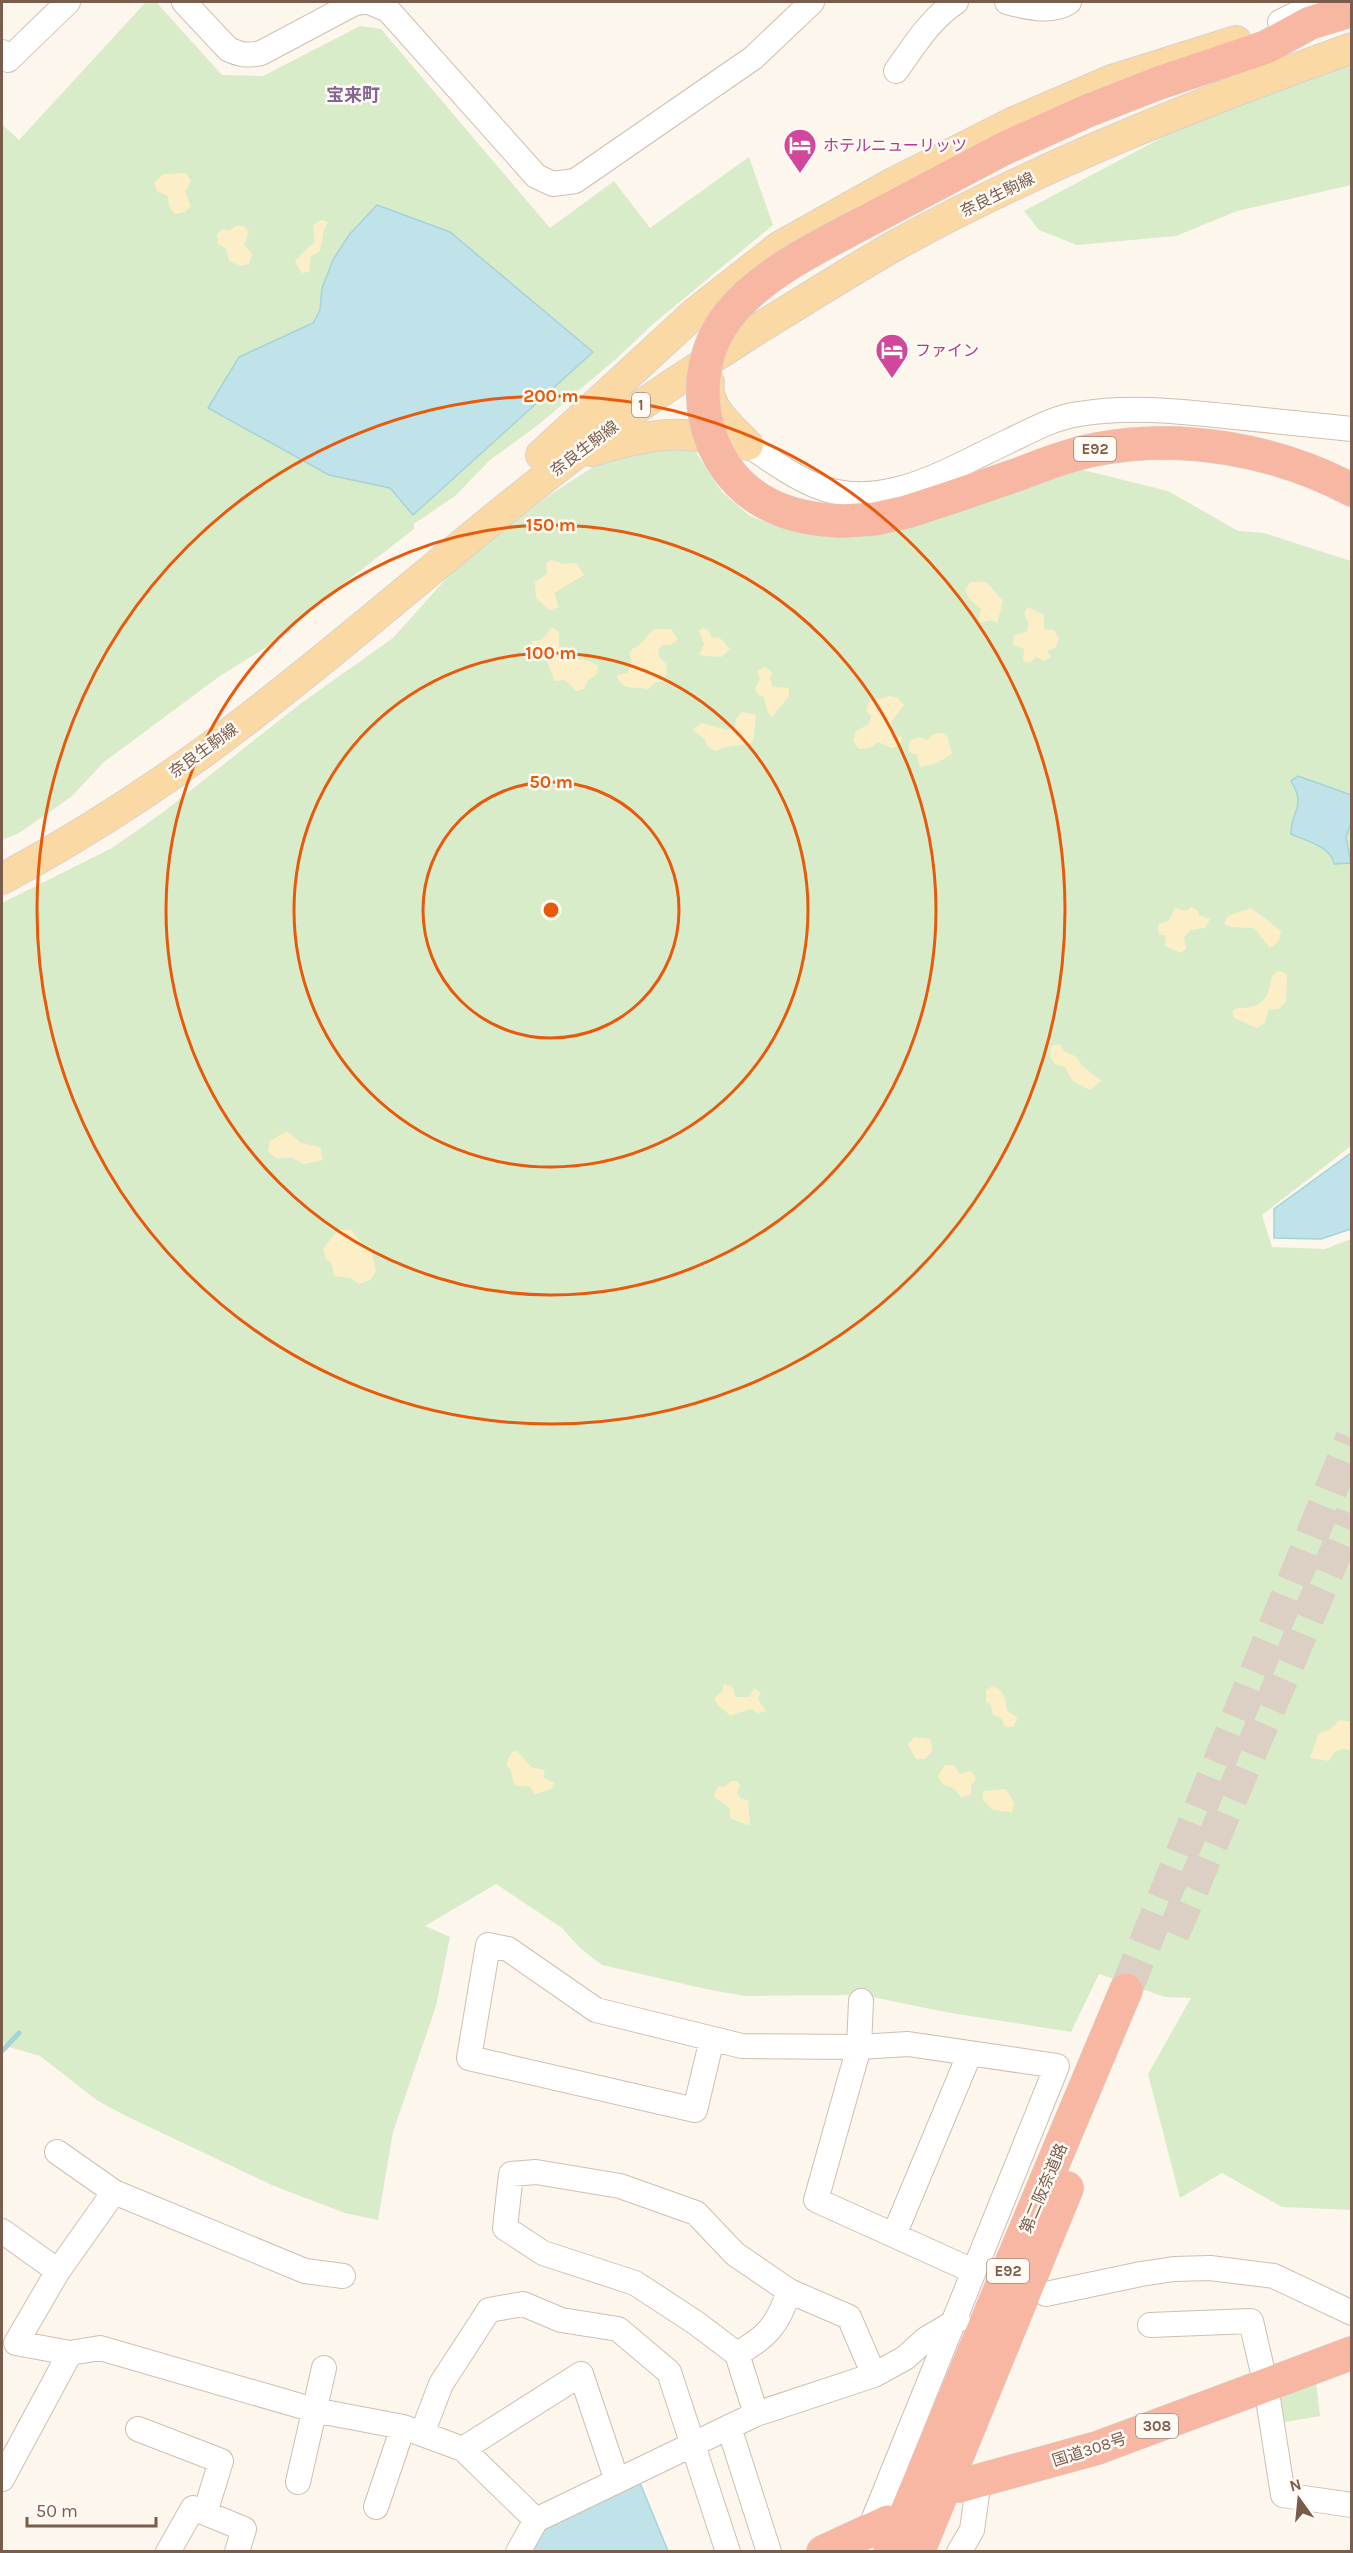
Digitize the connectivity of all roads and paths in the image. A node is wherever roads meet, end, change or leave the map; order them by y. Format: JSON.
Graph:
{"nodes":[{"id":1,"x":68,"y":2,"type":"edge"},
{"id":2,"x":364,"y":2,"type":"edge"},
{"id":3,"x":369,"y":2,"type":"edge"},
{"id":4,"x":812,"y":2,"type":"edge"},
{"id":5,"x":956,"y":2,"type":"edge"},
{"id":6,"x":1007,"y":2,"type":"edge"},
{"id":7,"x":1069,"y":2,"type":"edge"},
{"id":8,"x":196,"y":5,"type":"edge"},
{"id":9,"x":1352,"y":10,"type":"edge"},
{"id":10,"x":1315,"y":21,"type":"edge"},
{"id":11,"x":1352,"y":27,"type":"edge"},
{"id":12,"x":1263,"y":40,"type":"junction"},
{"id":13,"x":1352,"y":48,"type":"edge"},
{"id":14,"x":2,"y":52,"type":"edge"},
{"id":15,"x":896,"y":71,"type":"dead end"},
{"id":16,"x":738,"y":342,"type":"junction"},
{"id":17,"x":1352,"y":429,"type":"edge"},
{"id":18,"x":748,"y":445,"type":"junction"},
{"id":19,"x":555,"y":457,"type":"junction"},
{"id":20,"x":1352,"y":490,"type":"edge"},
{"id":21,"x":2,"y":857,"type":"edge"},
{"id":22,"x":2,"y":879,"type":"edge"},
{"id":23,"x":861,"y":2001,"type":"dead end"},
{"id":24,"x":712,"y":2039,"type":"junction"},
{"id":25,"x":859,"y":2047,"type":"junction"},
{"id":26,"x":970,"y":2053,"type":"junction"},
{"id":27,"x":57,"y":2152,"type":"dead end"},
{"id":28,"x":114,"y":2192,"type":"junction"},
{"id":29,"x":2,"y":2231,"type":"edge"},
{"id":30,"x":894,"y":2235,"type":"junction"},
{"id":31,"x":58,"y":2271,"type":"junction"},
{"id":32,"x":973,"y":2271,"type":"junction"},
{"id":33,"x":343,"y":2276,"type":"dead end"},
{"id":34,"x":789,"y":2291,"type":"junction"},
{"id":35,"x":1046,"y":2294,"type":"dead end"},
{"id":36,"x":1352,"y":2313,"type":"edge"},
{"id":37,"x":961,"y":2320,"type":"junction"},
{"id":38,"x":1150,"y":2325,"type":"dead end"},
{"id":39,"x":9,"y":2342,"type":"edge"},
{"id":40,"x":70,"y":2352,"type":"junction"},
{"id":41,"x":1352,"y":2353,"type":"edge"},
{"id":42,"x":737,"y":2354,"type":"junction"},
{"id":43,"x":324,"y":2368,"type":"dead end"},
{"id":44,"x":874,"y":2375,"type":"junction"},
{"id":45,"x":1266,"y":2386,"type":"junction"},
{"id":46,"x":314,"y":2410,"type":"junction"},
{"id":47,"x":756,"y":2414,"type":"junction"},
{"id":48,"x":729,"y":2427,"type":"junction"},
{"id":49,"x":138,"y":2429,"type":"dead end"},
{"id":50,"x":412,"y":2430,"type":"junction"},
{"id":51,"x":694,"y":2443,"type":"junction"},
{"id":52,"x":9,"y":2446,"type":"edge"},
{"id":53,"x":463,"y":2449,"type":"junction"},
{"id":54,"x":2,"y":2479,"type":"edge"},
{"id":55,"x":616,"y":2481,"type":"junction"},
{"id":56,"x":298,"y":2482,"type":"dead end"},
{"id":57,"x":969,"y":2482,"type":"joint"},
{"id":58,"x":1352,"y":2505,"type":"edge"},
{"id":59,"x":376,"y":2507,"type":"dead end"},
{"id":60,"x":205,"y":2513,"type":"junction"},
{"id":61,"x":536,"y":2520,"type":"junction"},
{"id":62,"x":873,"y":2540,"type":"edge"},
{"id":63,"x":168,"y":2552,"type":"edge"},
{"id":64,"x":237,"y":2552,"type":"edge"},
{"id":65,"x":518,"y":2552,"type":"edge"},
{"id":66,"x":728,"y":2552,"type":"edge"},
{"id":67,"x":769,"y":2552,"type":"edge"},
{"id":68,"x":824,"y":2552,"type":"edge"},
{"id":69,"x":918,"y":2552,"type":"edge"},
{"id":70,"x":959,"y":2552,"type":"edge"}],
"edges":[{"from":1,"to":14,"type":"street"},
{"from":2,"to":8,"type":"street"},
{"from":3,"to":4,"type":"street"},
{"from":5,"to":15,"type":"street"},
{"from":6,"to":7,"type":"street"},
{"from":9,"to":10,"type":"highway"},
{"from":10,"to":11,"type":"highway"},
{"from":10,"to":12,"type":"highway","number":"E92"},
{"from":10,"to":19,"type":"main road","name":"奈良生駒線","number":"1"},
{"from":12,"to":19,"type":"main road","name":"奈良生駒線","number":"1"},
{"from":12,"to":20,"type":"highway","number":"E92","bridge":true},
{"from":13,"to":16,"type":"main road","name":"奈良生駒線","number":"1"},
{"from":16,"to":18,"type":"main road"},
{"from":16,"to":19,"type":"main road","name":"奈良生駒線","number":"1"},
{"from":17,"to":18,"type":"street"},
{"from":18,"to":19,"type":"main road"},
{"from":19,"to":21,"type":"main road","name":"奈良生駒線","number":"1"},
{"from":19,"to":22,"type":"main road","name":"奈良生駒線","number":"1"},
{"from":23,"to":25,"type":"street"},
{"from":24,"to":24,"type":"street"},
{"from":24,"to":25,"type":"street"},
{"from":25,"to":26,"type":"street"},
{"from":25,"to":30,"type":"street"},
{"from":26,"to":30,"type":"street"},
{"from":26,"to":32,"type":"street"},
{"from":27,"to":28,"type":"street"},
{"from":28,"to":31,"type":"street"},
{"from":28,"to":33,"type":"street"},
{"from":29,"to":31,"type":"street"},
{"from":30,"to":32,"type":"street"},
{"from":31,"to":39,"type":"street"},
{"from":32,"to":37,"type":"street"},
{"from":34,"to":42,"type":"street"},
{"from":34,"to":42,"type":"street"},
{"from":34,"to":44,"type":"street"},
{"from":35,"to":36,"type":"street"},
{"from":37,"to":44,"type":"street"},
{"from":37,"to":62,"type":"street"},
{"from":38,"to":45,"type":"street"},
{"from":39,"to":40,"type":"street"},
{"from":40,"to":46,"type":"street"},
{"from":40,"to":52,"type":"street"},
{"from":41,"to":45,"type":"highway","name":"国道308号","number":"308"},
{"from":42,"to":47,"type":"street"},
{"from":43,"to":46,"type":"street"},
{"from":44,"to":47,"type":"street"},
{"from":45,"to":57,"type":"highway","name":"国道308号","number":"308"},
{"from":45,"to":58,"type":"street"},
{"from":46,"to":50,"type":"street"},
{"from":46,"to":56,"type":"street"},
{"from":47,"to":48,"type":"street"},
{"from":48,"to":51,"type":"street"},
{"from":48,"to":67,"type":"street"},
{"from":49,"to":60,"type":"street"},
{"from":50,"to":51,"type":"street"},
{"from":50,"to":53,"type":"street"},
{"from":50,"to":59,"type":"street"},
{"from":51,"to":55,"type":"street"},
{"from":51,"to":66,"type":"street"},
{"from":52,"to":54,"type":"street"},
{"from":53,"to":55,"type":"street"},
{"from":53,"to":61,"type":"street"},
{"from":55,"to":61,"type":"street"},
{"from":57,"to":70,"type":"street"},
{"from":60,"to":63,"type":"street"},
{"from":60,"to":64,"type":"street"},
{"from":61,"to":65,"type":"street"},
{"from":62,"to":68,"type":"highway"},
{"from":62,"to":69,"type":"highway","name":"第二阪奈道路","number":"E92"}]}
